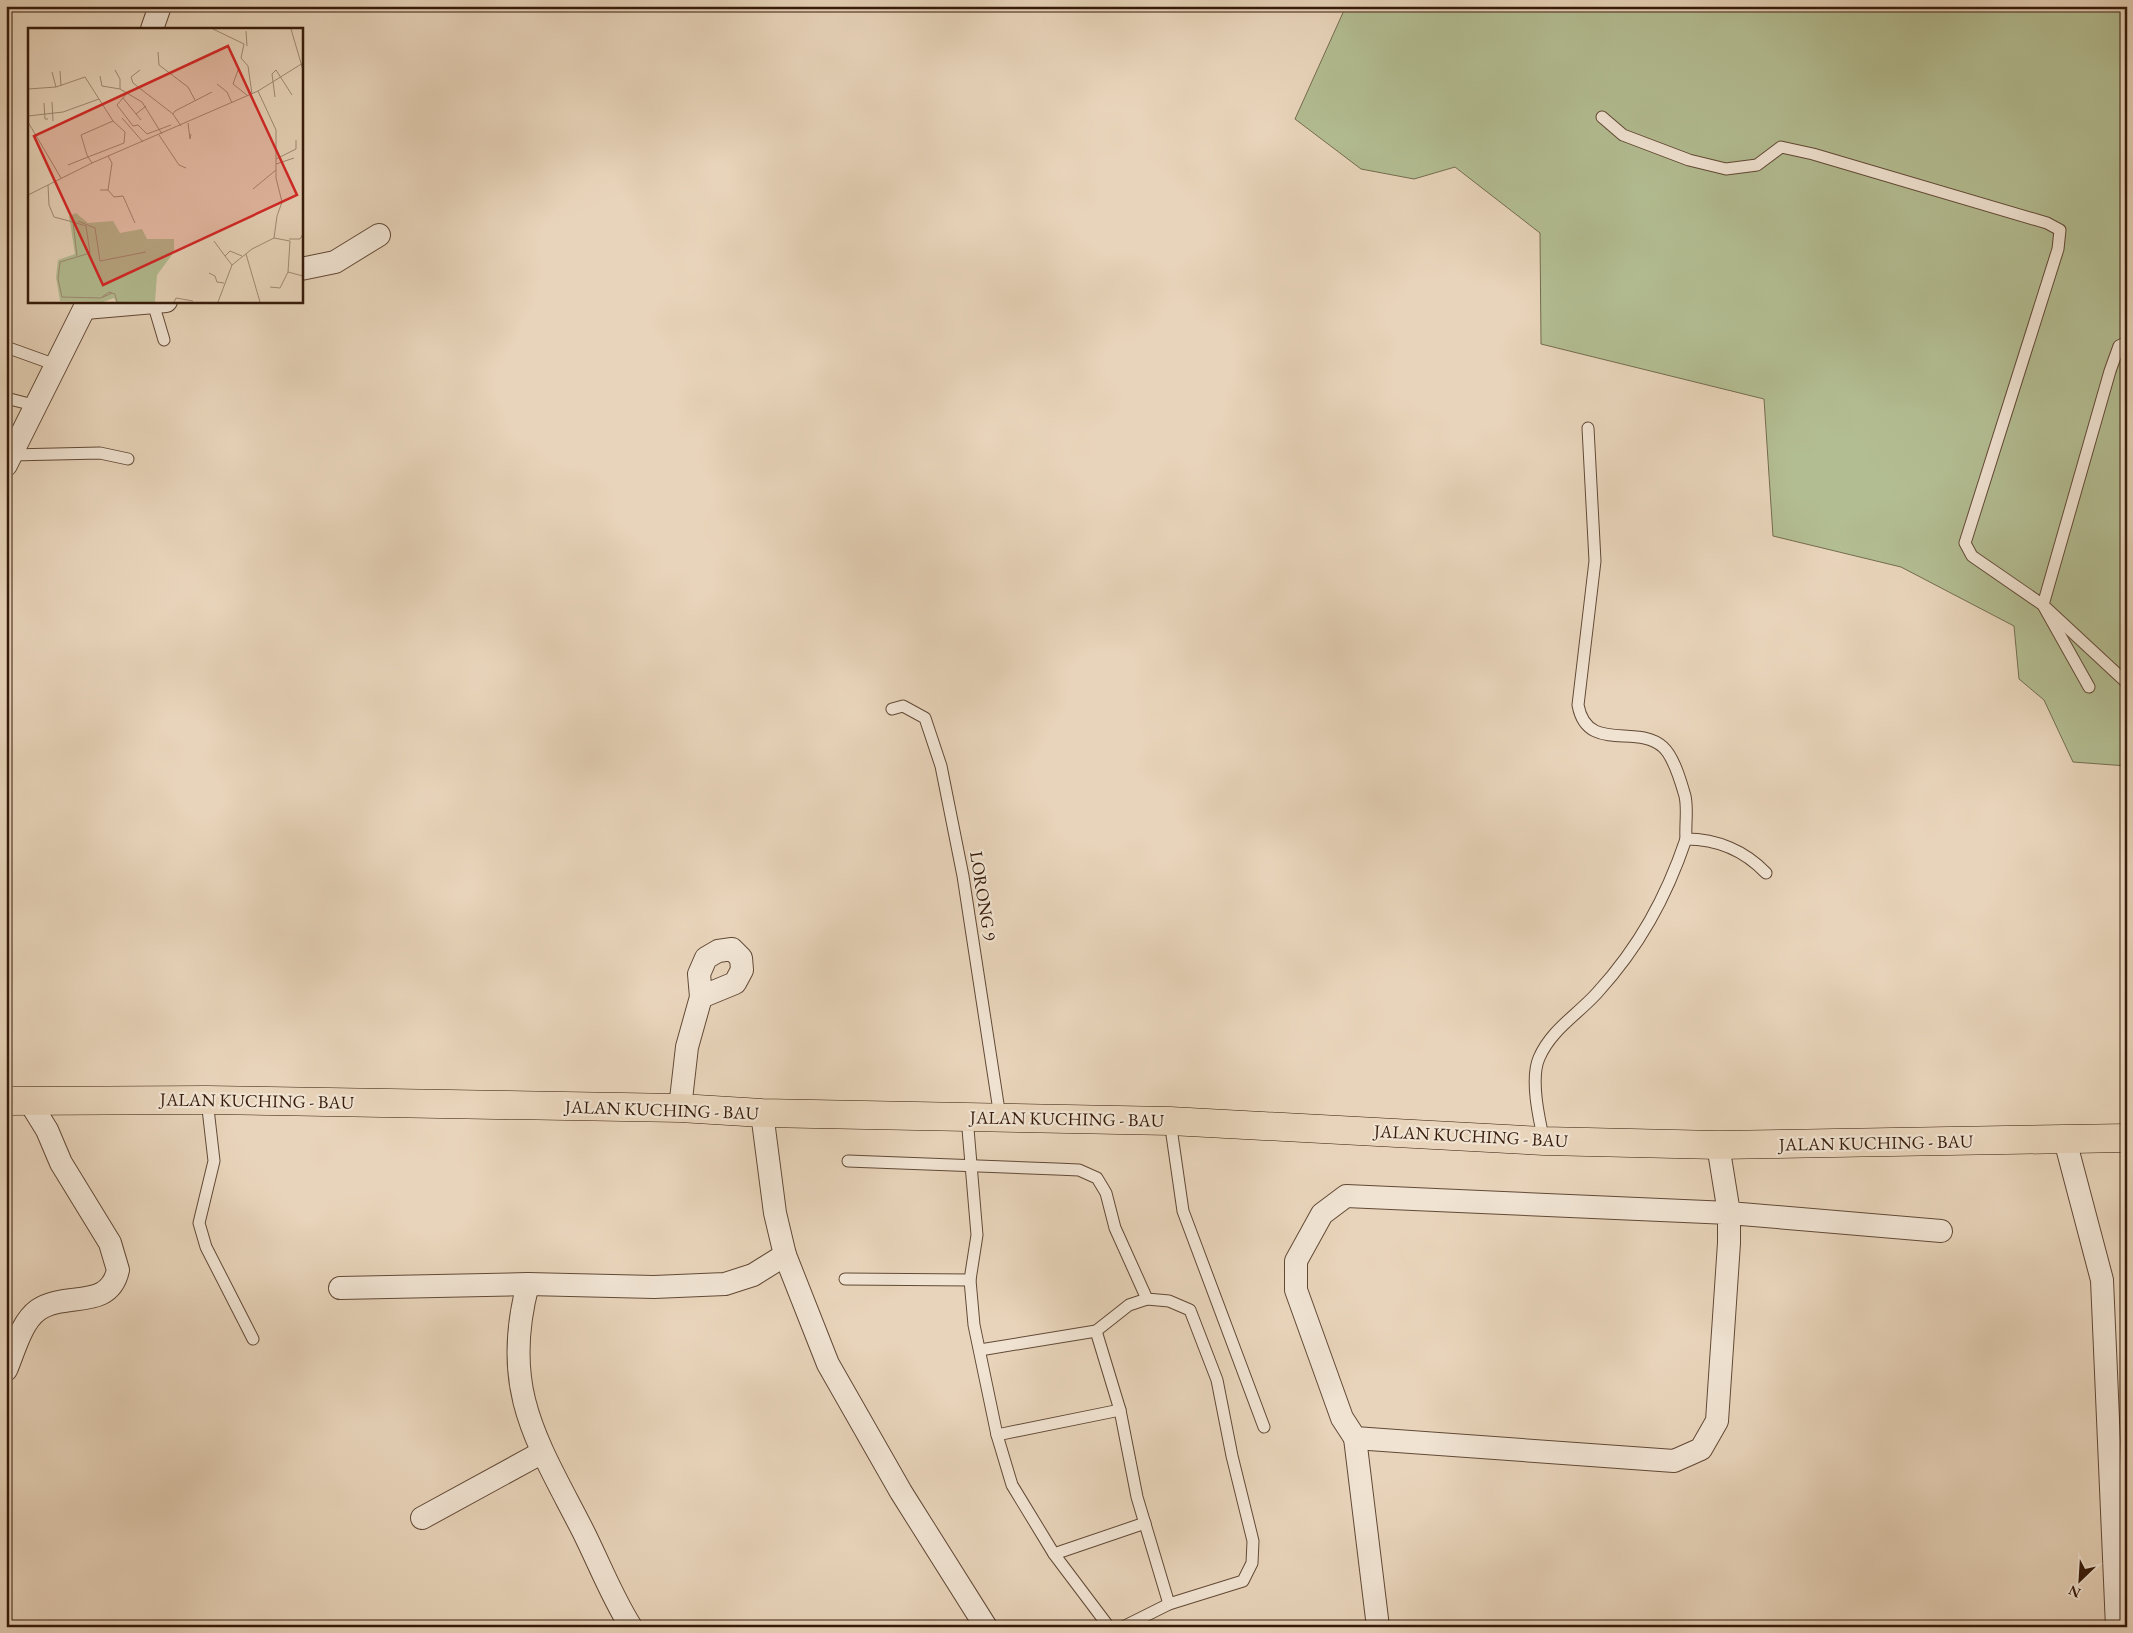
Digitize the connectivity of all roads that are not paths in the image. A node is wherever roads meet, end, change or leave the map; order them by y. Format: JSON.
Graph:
{"nodes":[{"id":1,"x":160,"y":6,"type":"edge"},
{"id":2,"x":152,"y":28,"type":"edge"},
{"id":3,"x":1602,"y":117,"type":"dead end"},
{"id":4,"x":379,"y":235,"type":"dead end"},
{"id":5,"x":302,"y":269,"type":"edge"},
{"id":6,"x":160,"y":302,"type":"edge"},
{"id":7,"x":87,"y":304,"type":"edge"},
{"id":8,"x":164,"y":340,"type":"dead end"},
{"id":9,"x":2127,"y":342,"type":"edge"},
{"id":10,"x":6,"y":347,"type":"edge"},
{"id":11,"x":56,"y":365,"type":"junction"},
{"id":12,"x":6,"y":398,"type":"edge"},
{"id":13,"x":37,"y":406,"type":"junction"},
{"id":14,"x":1588,"y":428,"type":"dead end"},
{"id":15,"x":9,"y":460,"type":"edge"},
{"id":16,"x":128,"y":460,"type":"dead end"},
{"id":17,"x":2043,"y":605,"type":"junction"},
{"id":18,"x":2127,"y":683,"type":"edge"},
{"id":19,"x":2090,"y":687,"type":"dead end"},
{"id":20,"x":892,"y":709,"type":"dead end"},
{"id":21,"x":1686,"y":839,"type":"junction"},
{"id":22,"x":1766,"y":873,"type":"dead end"},
{"id":23,"x":701,"y":997,"type":"dead end"},
{"id":24,"x":207,"y":1100,"type":"junction"},
{"id":25,"x":18,"y":1101,"type":"edge"},
{"id":26,"x":680,"y":1108,"type":"junction"},
{"id":27,"x":762,"y":1113,"type":"junction"},
{"id":28,"x":967,"y":1117,"type":"junction"},
{"id":29,"x":1000,"y":1119,"type":"junction"},
{"id":30,"x":1170,"y":1121,"type":"junction"},
{"id":31,"x":2127,"y":1138,"type":"edge"},
{"id":32,"x":2065,"y":1140,"type":"junction"},
{"id":33,"x":1544,"y":1141,"type":"junction"},
{"id":34,"x":1718,"y":1145,"type":"junction"},
{"id":35,"x":848,"y":1161,"type":"dead end"},
{"id":36,"x":970,"y":1165,"type":"junction"},
{"id":37,"x":1729,"y":1213,"type":"junction"},
{"id":38,"x":1941,"y":1231,"type":"dead end"},
{"id":39,"x":785,"y":1254,"type":"junction"},
{"id":40,"x":845,"y":1279,"type":"dead end"},
{"id":41,"x":970,"y":1280,"type":"junction"},
{"id":42,"x":528,"y":1284,"type":"junction"},
{"id":43,"x":340,"y":1288,"type":"dead end"},
{"id":44,"x":1147,"y":1299,"type":"junction"},
{"id":45,"x":1096,"y":1331,"type":"junction"},
{"id":46,"x":253,"y":1339,"type":"dead end"},
{"id":47,"x":980,"y":1350,"type":"junction"},
{"id":48,"x":6,"y":1370,"type":"edge"},
{"id":49,"x":1120,"y":1410,"type":"junction"},
{"id":50,"x":1264,"y":1427,"type":"dead end"},
{"id":51,"x":996,"y":1435,"type":"junction"},
{"id":52,"x":1354,"y":1438,"type":"junction"},
{"id":53,"x":541,"y":1453,"type":"junction"},
{"id":54,"x":422,"y":1518,"type":"dead end"},
{"id":55,"x":1145,"y":1523,"type":"junction"},
{"id":56,"x":1054,"y":1554,"type":"junction"},
{"id":57,"x":1169,"y":1604,"type":"junction"},
{"id":58,"x":621,"y":1623,"type":"edge"},
{"id":59,"x":986,"y":1627,"type":"edge"},
{"id":60,"x":1109,"y":1627,"type":"edge"},
{"id":61,"x":1123,"y":1627,"type":"edge"},
{"id":62,"x":1378,"y":1627,"type":"edge"},
{"id":63,"x":2117,"y":1627,"type":"edge"}],
"edges":[{"from":1,"to":2,"type":"street"},
{"from":3,"to":17,"type":"lane"},
{"from":4,"to":5,"type":"street"},
{"from":6,"to":7,"type":"street"},
{"from":6,"to":8,"type":"lane"},
{"from":7,"to":11,"type":"street"},
{"from":9,"to":17,"type":"lane"},
{"from":10,"to":11,"type":"lane"},
{"from":11,"to":13,"type":"street"},
{"from":12,"to":13,"type":"lane"},
{"from":13,"to":15,"type":"street"},
{"from":14,"to":21,"type":"lane"},
{"from":15,"to":16,"type":"lane"},
{"from":17,"to":18,"type":"lane"},
{"from":17,"to":19,"type":"lane"},
{"from":20,"to":29,"type":"lane","name":"LORONG 9"},
{"from":21,"to":22,"type":"lane"},
{"from":21,"to":33,"type":"lane"},
{"from":23,"to":26,"type":"street"},
{"from":24,"to":25,"type":"main road","name":"JALAN KUCHING - BAU"},
{"from":24,"to":26,"type":"main road","name":"JALAN KUCHING - BAU"},
{"from":24,"to":46,"type":"lane"},
{"from":25,"to":48,"type":"street"},
{"from":26,"to":27,"type":"main road","name":"JALAN KUCHING - BAU"},
{"from":27,"to":28,"type":"main road","name":"JALAN KUCHING - BAU"},
{"from":27,"to":39,"type":"street"},
{"from":28,"to":29,"type":"main road","name":"JALAN KUCHING - BAU"},
{"from":28,"to":36,"type":"lane"},
{"from":29,"to":30,"type":"main road","name":"JALAN KUCHING - BAU"},
{"from":30,"to":33,"type":"main road","name":"JALAN KUCHING - BAU"},
{"from":30,"to":50,"type":"lane"},
{"from":31,"to":32,"type":"main road","name":"JALAN KUCHING - BAU"},
{"from":32,"to":34,"type":"main road","name":"JALAN KUCHING - BAU"},
{"from":32,"to":63,"type":"street"},
{"from":33,"to":34,"type":"main road","name":"JALAN KUCHING - BAU"},
{"from":34,"to":37,"type":"street"},
{"from":35,"to":36,"type":"lane"},
{"from":36,"to":41,"type":"lane"},
{"from":36,"to":44,"type":"lane"},
{"from":37,"to":38,"type":"street"},
{"from":37,"to":52,"type":"street"},
{"from":37,"to":52,"type":"street"},
{"from":39,"to":42,"type":"street"},
{"from":39,"to":59,"type":"street"},
{"from":40,"to":41,"type":"lane"},
{"from":41,"to":47,"type":"lane"},
{"from":42,"to":43,"type":"street"},
{"from":42,"to":53,"type":"street"},
{"from":44,"to":45,"type":"lane"},
{"from":44,"to":57,"type":"lane"},
{"from":45,"to":47,"type":"lane"},
{"from":45,"to":49,"type":"lane"},
{"from":47,"to":51,"type":"lane"},
{"from":49,"to":51,"type":"lane"},
{"from":49,"to":55,"type":"lane"},
{"from":51,"to":56,"type":"lane"},
{"from":52,"to":62,"type":"street"},
{"from":53,"to":54,"type":"street"},
{"from":53,"to":58,"type":"street"},
{"from":55,"to":56,"type":"lane"},
{"from":55,"to":57,"type":"lane"},
{"from":56,"to":60,"type":"lane"},
{"from":57,"to":61,"type":"lane"}]}
